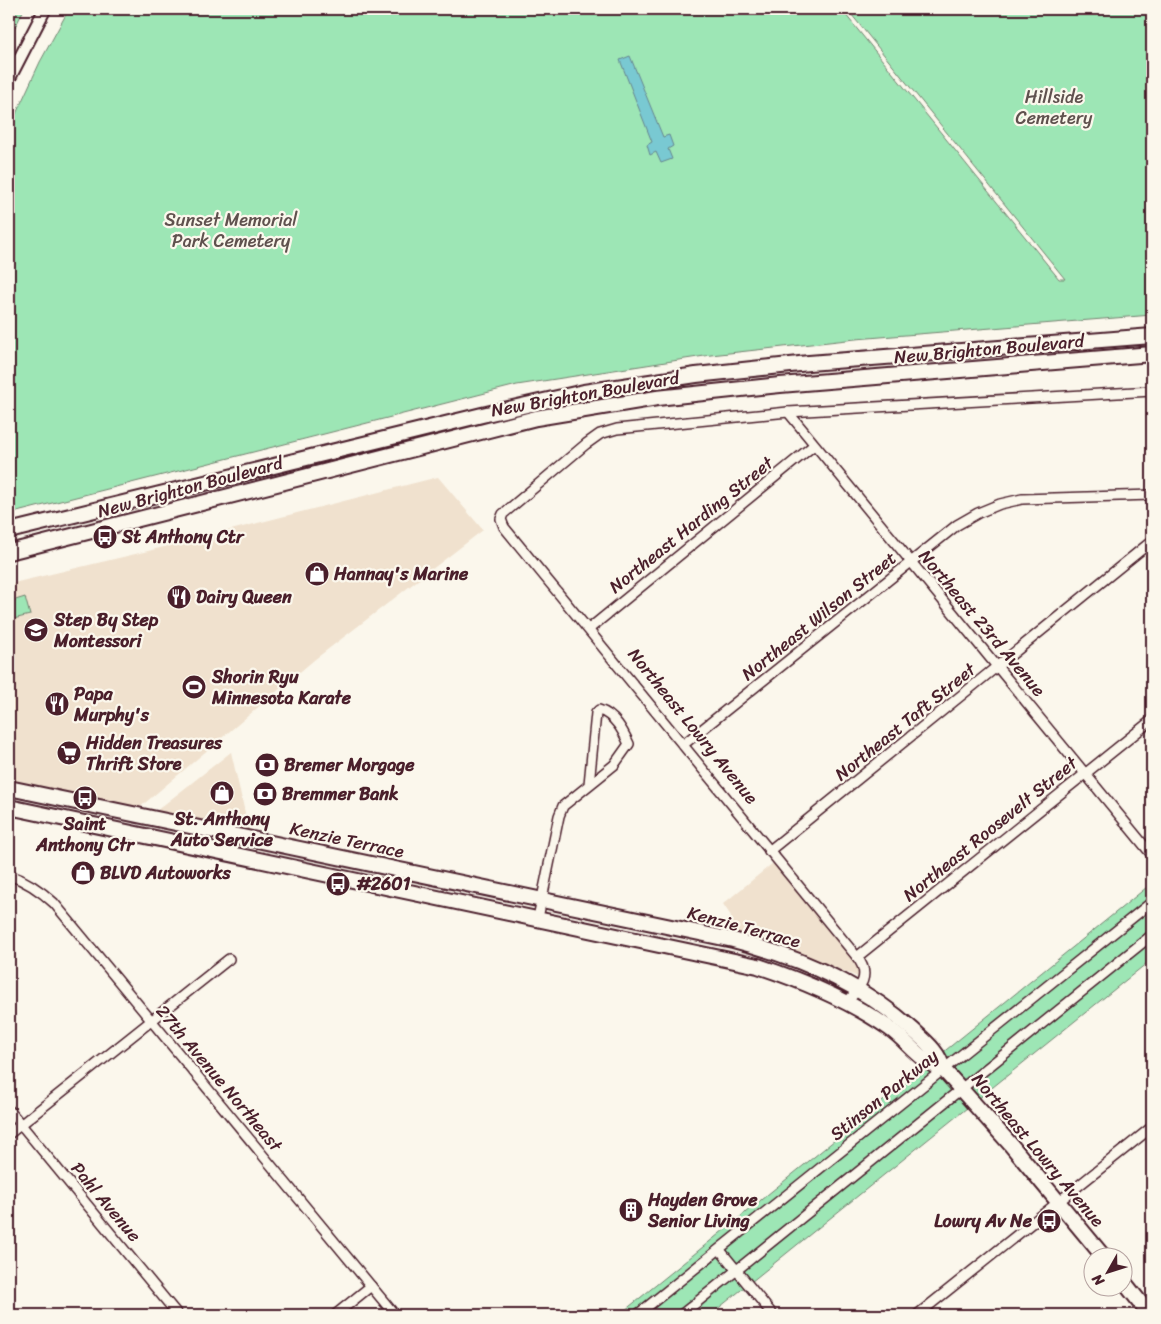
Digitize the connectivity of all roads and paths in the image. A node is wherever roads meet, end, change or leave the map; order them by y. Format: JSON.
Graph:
{"nodes":[{"id":1,"x":45,"y":9,"type":"edge"},
{"id":2,"x":9,"y":79,"type":"edge"},
{"id":3,"x":1152,"y":336,"type":"edge"},
{"id":4,"x":1152,"y":354,"type":"edge"},
{"id":5,"x":1152,"y":391,"type":"edge"},
{"id":6,"x":788,"y":412,"type":"junction"},
{"id":7,"x":814,"y":445,"type":"junction"},
{"id":8,"x":1152,"y":495,"type":"edge"},
{"id":9,"x":9,"y":531,"type":"edge"},
{"id":10,"x":1152,"y":541,"type":"edge"},
{"id":11,"x":9,"y":552,"type":"edge"},
{"id":12,"x":911,"y":563,"type":"junction"},
{"id":13,"x":589,"y":629,"type":"junction"},
{"id":14,"x":998,"y":668,"type":"junction"},
{"id":15,"x":1152,"y":720,"type":"edge"},
{"id":16,"x":684,"y":744,"type":"junction"},
{"id":17,"x":1086,"y":774,"type":"junction"},
{"id":18,"x":589,"y":784,"type":"junction"},
{"id":19,"x":9,"y":788,"type":"edge"},
{"id":20,"x":9,"y":807,"type":"edge"},
{"id":21,"x":769,"y":851,"type":"junction"},
{"id":22,"x":1152,"y":855,"type":"edge"},
{"id":23,"x":9,"y":875,"type":"edge"},
{"id":24,"x":542,"y":900,"type":"junction"},
{"id":25,"x":1152,"y":902,"type":"edge"},
{"id":26,"x":538,"y":918,"type":"junction"},
{"id":27,"x":1152,"y":936,"type":"edge"},
{"id":28,"x":857,"y":957,"type":"junction"},
{"id":29,"x":229,"y":959,"type":"dead end"},
{"id":30,"x":859,"y":990,"type":"junction"},
{"id":31,"x":846,"y":1003,"type":"junction"},
{"id":32,"x":151,"y":1022,"type":"junction"},
{"id":33,"x":943,"y":1069,"type":"junction"},
{"id":34,"x":962,"y":1088,"type":"junction"},
{"id":35,"x":9,"y":1110,"type":"edge"},
{"id":36,"x":20,"y":1124,"type":"junction"},
{"id":37,"x":1152,"y":1127,"type":"edge"},
{"id":38,"x":9,"y":1134,"type":"edge"},
{"id":39,"x":1058,"y":1202,"type":"junction"},
{"id":40,"x":1094,"y":1246,"type":"edge"},
{"id":41,"x":720,"y":1250,"type":"junction"},
{"id":42,"x":736,"y":1271,"type":"junction"},
{"id":43,"x":371,"y":1286,"type":"junction"},
{"id":44,"x":1134,"y":1294,"type":"edge"},
{"id":45,"x":178,"y":1315,"type":"edge"},
{"id":46,"x":335,"y":1315,"type":"edge"},
{"id":47,"x":395,"y":1315,"type":"edge"},
{"id":48,"x":637,"y":1315,"type":"edge"},
{"id":49,"x":681,"y":1315,"type":"edge"},
{"id":50,"x":773,"y":1315,"type":"edge"},
{"id":51,"x":917,"y":1315,"type":"edge"},
{"id":52,"x":1151,"y":1315,"type":"edge"}],
"edges":[{"from":1,"to":2,"type":"street"},
{"from":3,"to":9,"type":"main road","name":"New Brighton Boulevard"},
{"from":4,"to":11,"type":"main road","name":"New Brighton Boulevard"},
{"from":5,"to":6,"type":"street"},
{"from":6,"to":7,"type":"street","name":"Northeast 23rd Avenue"},
{"from":6,"to":13,"type":"street","name":"Northeast Lowry Avenue"},
{"from":7,"to":12,"type":"street","name":"Northeast 23rd Avenue"},
{"from":7,"to":13,"type":"street","name":"Northeast Harding Street"},
{"from":8,"to":12,"type":"street","name":"Northeast Wilson Street"},
{"from":10,"to":14,"type":"street","name":"Northeast Taft Street"},
{"from":12,"to":14,"type":"street","name":"Northeast 23rd Avenue"},
{"from":12,"to":16,"type":"street","name":"Northeast Wilson Street"},
{"from":13,"to":16,"type":"street","name":"Northeast Lowry Avenue"},
{"from":14,"to":17,"type":"street","name":"Northeast 23rd Avenue"},
{"from":14,"to":21,"type":"street","name":"Northeast Taft Street"},
{"from":15,"to":17,"type":"street","name":"Northeast Roosevelt Street"},
{"from":16,"to":21,"type":"street","name":"Northeast Lowry Avenue"},
{"from":17,"to":22,"type":"street","name":"Northeast 23rd Avenue"},
{"from":17,"to":28,"type":"street","name":"Northeast Roosevelt Street"},
{"from":18,"to":18,"type":"street"},
{"from":18,"to":24,"type":"street"},
{"from":19,"to":24,"type":"main road","name":"Kenzie Terrace"},
{"from":20,"to":26,"type":"main road","name":"Kenzie Terrace"},
{"from":21,"to":28,"type":"street","name":"Northeast Lowry Avenue"},
{"from":23,"to":32,"type":"street","name":"27th Avenue Northeast"},
{"from":24,"to":26,"type":"street"},
{"from":24,"to":30,"type":"main road","name":"Kenzie Terrace"},
{"from":25,"to":33,"type":"street","name":"Stinson Parkway"},
{"from":26,"to":31,"type":"main road","name":"Kenzie Terrace"},
{"from":27,"to":34,"type":"street"},
{"from":28,"to":30,"type":"street"},
{"from":29,"to":32,"type":"street"},
{"from":30,"to":31,"type":"street"},
{"from":30,"to":33,"type":"main road","name":"Kenzie Terrace"},
{"from":31,"to":33,"type":"main road","name":"Kenzie Terrace"},
{"from":32,"to":36,"type":"street"},
{"from":32,"to":43,"type":"street","name":"27th Avenue Northeast"},
{"from":33,"to":34,"type":"main road","name":"Northeast Lowry Avenue"},
{"from":33,"to":41,"type":"street","name":"Stinson Parkway"},
{"from":34,"to":39,"type":"main road","name":"Northeast Lowry Avenue"},
{"from":34,"to":42,"type":"street"},
{"from":35,"to":36,"type":"street","name":"Pahl Avenue"},
{"from":36,"to":38,"type":"street"},
{"from":36,"to":45,"type":"street","name":"Pahl Avenue"},
{"from":37,"to":39,"type":"street"},
{"from":39,"to":40,"type":"main road","name":"Northeast Lowry Avenue"},
{"from":39,"to":51,"type":"street"},
{"from":41,"to":42,"type":"street"},
{"from":41,"to":48,"type":"street","name":"Stinson Parkway"},
{"from":42,"to":49,"type":"street"},
{"from":42,"to":50,"type":"street"},
{"from":43,"to":46,"type":"street"},
{"from":43,"to":47,"type":"street","name":"27th Avenue Northeast"},
{"from":44,"to":52,"type":"main road"}]}
